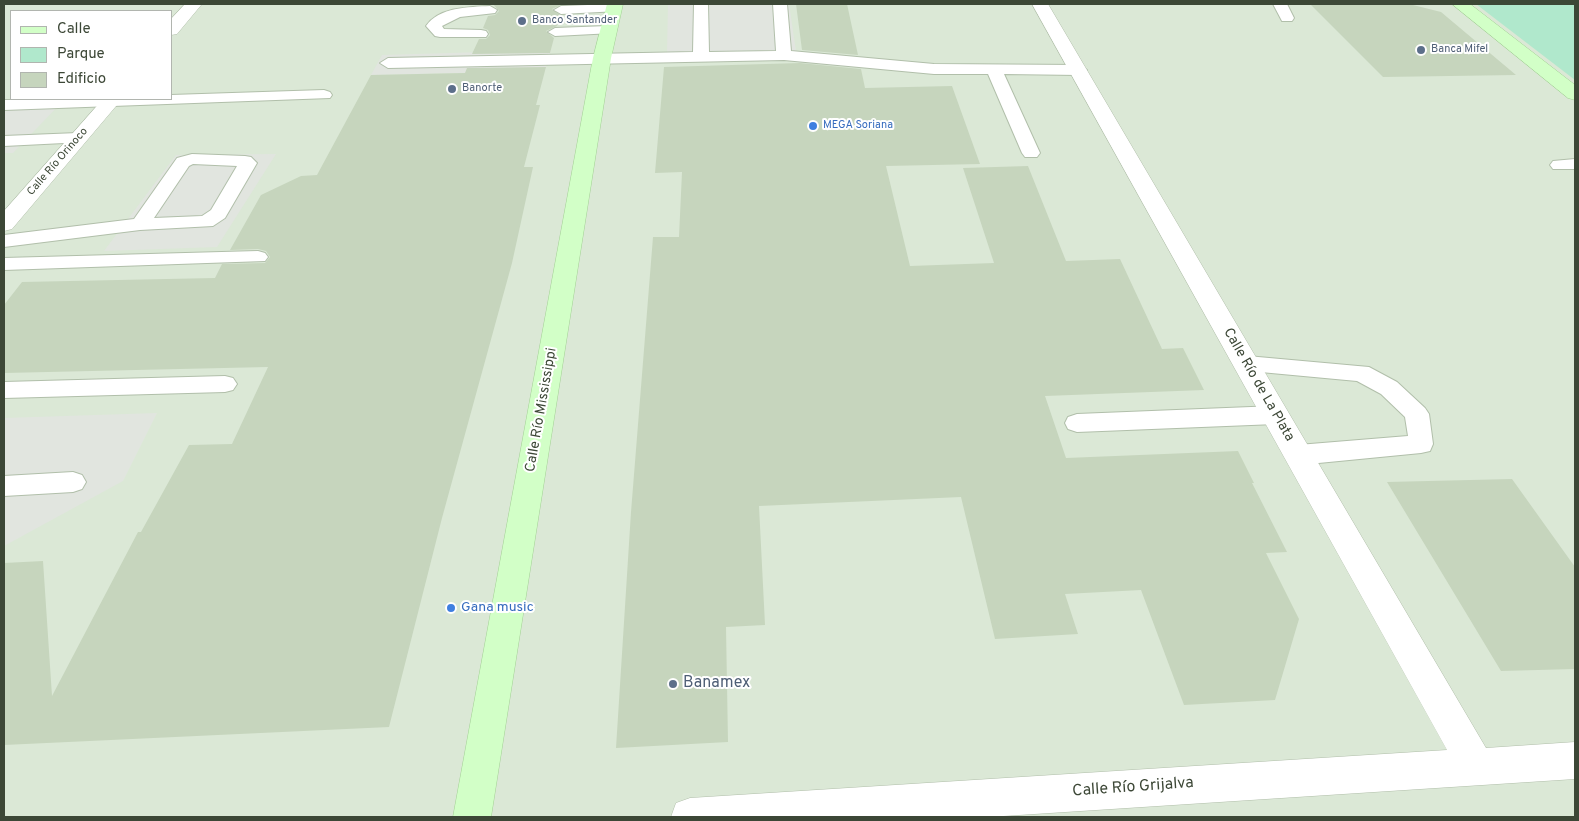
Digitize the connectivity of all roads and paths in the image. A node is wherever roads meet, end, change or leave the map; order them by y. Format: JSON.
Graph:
{"nodes":[{"id":1,"x":194,"y":4,"type":"edge"},
{"id":2,"x":701,"y":4,"type":"edge"},
{"id":3,"x":780,"y":4,"type":"edge"},
{"id":4,"x":1040,"y":4,"type":"edge"},
{"id":5,"x":1280,"y":4,"type":"edge"},
{"id":6,"x":1460,"y":4,"type":"edge"},
{"id":7,"x":490,"y":10,"type":"dead end"},
{"id":8,"x":561,"y":10,"type":"dead end"},
{"id":9,"x":612,"y":14,"type":"edge"},
{"id":10,"x":1287,"y":18,"type":"dead end"},
{"id":11,"x":172,"y":29,"type":"edge"},
{"id":12,"x":555,"y":32,"type":"dead end"},
{"id":13,"x":481,"y":34,"type":"dead end"},
{"id":14,"x":784,"y":55,"type":"junction"},
{"id":15,"x":702,"y":57,"type":"junction"},
{"id":16,"x":602,"y":58,"type":"junction"},
{"id":17,"x":388,"y":62,"type":"dead end"},
{"id":18,"x":1080,"y":70,"type":"junction"},
{"id":19,"x":995,"y":71,"type":"junction"},
{"id":20,"x":1575,"y":94,"type":"edge"},
{"id":21,"x":324,"y":95,"type":"dead end"},
{"id":22,"x":172,"y":99,"type":"edge"},
{"id":23,"x":111,"y":100,"type":"edge"},
{"id":24,"x":4,"y":106,"type":"edge"},
{"id":25,"x":78,"y":138,"type":"junction"},
{"id":26,"x":4,"y":141,"type":"edge"},
{"id":27,"x":1031,"y":153,"type":"dead end"},
{"id":28,"x":4,"y":224,"type":"edge"},
{"id":29,"x":140,"y":224,"type":"junction"},
{"id":30,"x":4,"y":241,"type":"edge"},
{"id":31,"x":258,"y":257,"type":"dead end"},
{"id":32,"x":4,"y":264,"type":"edge"},
{"id":33,"x":1247,"y":364,"type":"junction"},
{"id":34,"x":225,"y":384,"type":"dead end"},
{"id":35,"x":4,"y":390,"type":"edge"},
{"id":36,"x":1276,"y":415,"type":"junction"},
{"id":37,"x":1077,"y":423,"type":"dead end"},
{"id":38,"x":1298,"y":455,"type":"junction"},
{"id":39,"x":73,"y":482,"type":"dead end"},
{"id":40,"x":4,"y":486,"type":"edge"},
{"id":41,"x":1575,"y":761,"type":"edge"},
{"id":42,"x":1476,"y":766,"type":"junction"},
{"id":43,"x":472,"y":817,"type":"edge"},
{"id":44,"x":690,"y":817,"type":"edge"}],
"edges":[{"from":1,"to":11,"type":"street"},
{"from":2,"to":15,"type":"lane"},
{"from":3,"to":14,"type":"lane"},
{"from":4,"to":18,"type":"street","name":"Calle Río de La Plata"},
{"from":5,"to":10,"type":"lane"},
{"from":6,"to":20,"type":"street"},
{"from":7,"to":13,"type":"lane"},
{"from":8,"to":9,"type":"lane"},
{"from":9,"to":12,"type":"lane"},
{"from":9,"to":16,"type":"street","name":"Calle Río Mississippi"},
{"from":14,"to":15,"type":"lane"},
{"from":14,"to":19,"type":"lane"},
{"from":15,"to":16,"type":"lane"},
{"from":16,"to":17,"type":"lane"},
{"from":16,"to":43,"type":"street","name":"Calle Río Mississippi"},
{"from":18,"to":19,"type":"lane"},
{"from":18,"to":33,"type":"street","name":"Calle Río de La Plata"},
{"from":19,"to":27,"type":"lane"},
{"from":21,"to":22,"type":"lane"},
{"from":23,"to":24,"type":"lane"},
{"from":23,"to":25,"type":"street","name":"Calle Río Orinoco"},
{"from":25,"to":26,"type":"lane"},
{"from":25,"to":28,"type":"street","name":"Calle Río Orinoco"},
{"from":29,"to":29,"type":"lane"},
{"from":29,"to":30,"type":"lane"},
{"from":31,"to":32,"type":"lane"},
{"from":33,"to":36,"type":"street","name":"Calle Río de La Plata"},
{"from":33,"to":38,"type":"lane"},
{"from":34,"to":35,"type":"lane"},
{"from":36,"to":37,"type":"lane"},
{"from":36,"to":38,"type":"street","name":"Calle Río de La Plata"},
{"from":38,"to":42,"type":"street","name":"Calle Río de La Plata"},
{"from":39,"to":40,"type":"lane"},
{"from":41,"to":42,"type":"street","name":"Calle Río Grijalva"},
{"from":42,"to":44,"type":"street","name":"Calle Río Grijalva"}]}
